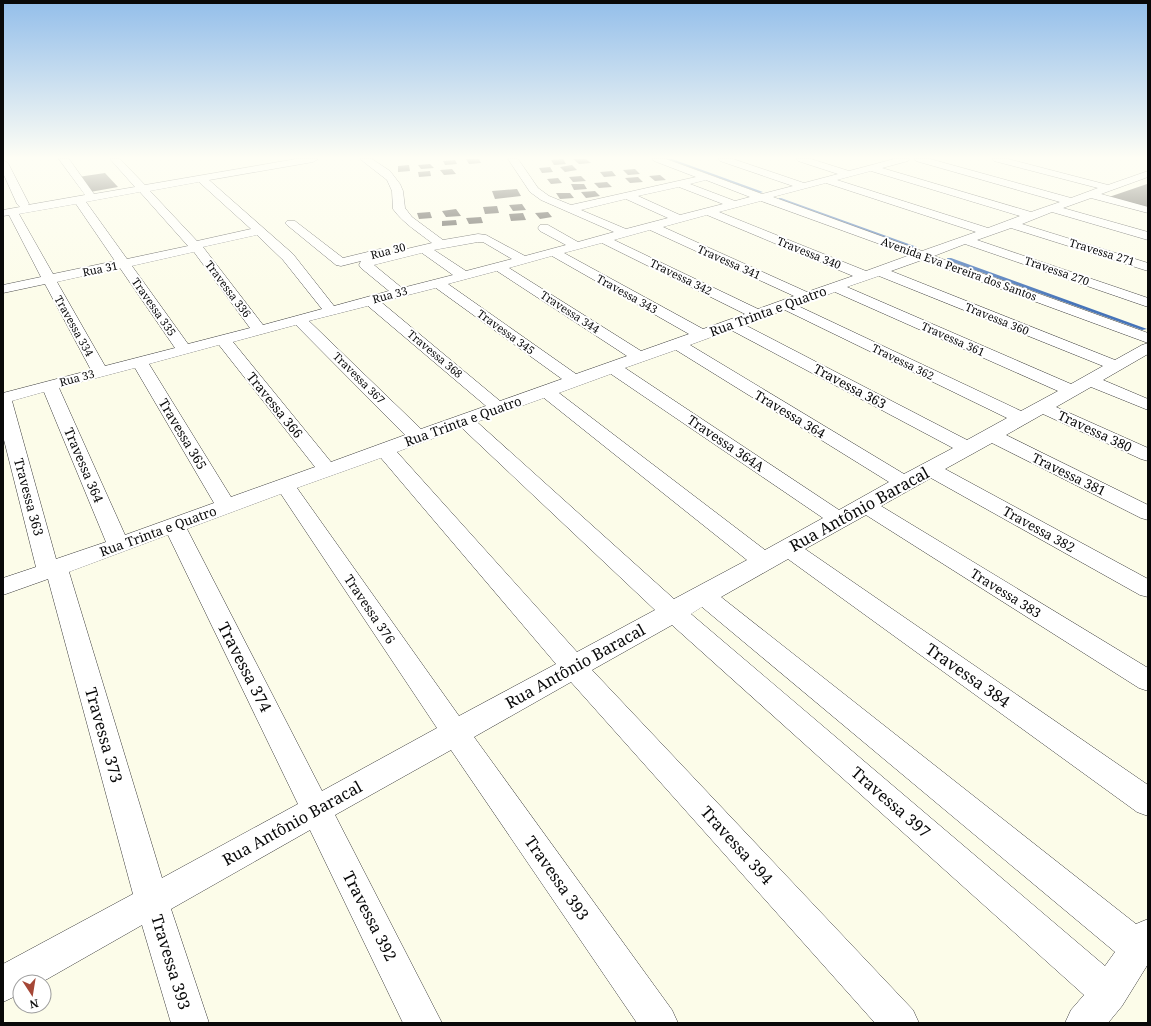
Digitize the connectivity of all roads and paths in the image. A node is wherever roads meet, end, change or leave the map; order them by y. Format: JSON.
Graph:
{"nodes":[{"id":1,"x":25,"y":207,"type":"edge"},
{"id":2,"x":92,"y":207,"type":"edge"},
{"id":3,"x":158,"y":207,"type":"edge"},
{"id":4,"x":234,"y":207,"type":"edge"},
{"id":5,"x":399,"y":207,"type":"edge"},
{"id":6,"x":564,"y":207,"type":"edge"},
{"id":7,"x":579,"y":207,"type":"edge"},
{"id":8,"x":653,"y":207,"type":"edge"},
{"id":9,"x":723,"y":207,"type":"edge"},
{"id":10,"x":792,"y":207,"type":"edge"},
{"id":11,"x":812,"y":207,"type":"edge"},
{"id":12,"x":911,"y":207,"type":"edge"},
{"id":13,"x":1004,"y":207,"type":"edge"},
{"id":14,"x":1057,"y":207,"type":"edge"},
{"id":15,"x":1136,"y":207,"type":"edge"},
{"id":16,"x":1053,"y":208,"type":"junction"},
{"id":17,"x":569,"y":209,"type":"junction"},
{"id":18,"x":6,"y":210,"type":"edge"},
{"id":19,"x":1148,"y":210,"type":"edge"},
{"id":20,"x":708,"y":211,"type":"junction"},
{"id":21,"x":1031,"y":216,"type":"junction"},
{"id":22,"x":680,"y":219,"type":"junction"},
{"id":23,"x":292,"y":224,"type":"dead end"},
{"id":24,"x":1011,"y":224,"type":"junction"},
{"id":25,"x":650,"y":226,"type":"junction"},
{"id":26,"x":544,"y":228,"type":"dead end"},
{"id":27,"x":260,"y":231,"type":"junction"},
{"id":28,"x":989,"y":232,"type":"junction"},
{"id":29,"x":625,"y":233,"type":"junction"},
{"id":30,"x":1148,"y":236,"type":"edge"},
{"id":31,"x":603,"y":239,"type":"junction"},
{"id":32,"x":966,"y":240,"type":"junction"},
{"id":33,"x":438,"y":242,"type":"junction"},
{"id":34,"x":577,"y":246,"type":"junction"},
{"id":35,"x":196,"y":247,"type":"junction"},
{"id":36,"x":424,"y":248,"type":"junction"},
{"id":37,"x":553,"y":252,"type":"junction"},
{"id":38,"x":930,"y":253,"type":"junction"},
{"id":39,"x":523,"y":260,"type":"junction"},
{"id":40,"x":124,"y":264,"type":"junction"},
{"id":41,"x":499,"y":266,"type":"junction"},
{"id":42,"x":1148,"y":266,"type":"edge"},
{"id":43,"x":872,"y":274,"type":"junction"},
{"id":44,"x":464,"y":276,"type":"junction"},
{"id":45,"x":49,"y":280,"type":"junction"},
{"id":46,"x":438,"y":283,"type":"junction"},
{"id":47,"x":1043,"y":286,"type":"dead end"},
{"id":48,"x":835,"y":287,"type":"junction"},
{"id":49,"x":3,"y":289,"type":"edge"},
{"id":50,"x":399,"y":293,"type":"junction"},
{"id":51,"x":807,"y":297,"type":"junction"},
{"id":52,"x":371,"y":301,"type":"junction"},
{"id":53,"x":1148,"y":303,"type":"edge"},
{"id":54,"x":785,"y":305,"type":"junction"},
{"id":55,"x":331,"y":311,"type":"junction"},
{"id":56,"x":758,"y":315,"type":"junction"},
{"id":57,"x":299,"y":320,"type":"junction"},
{"id":58,"x":732,"y":324,"type":"junction"},
{"id":59,"x":259,"y":330,"type":"junction"},
{"id":60,"x":702,"y":335,"type":"junction"},
{"id":61,"x":223,"y":340,"type":"junction"},
{"id":62,"x":677,"y":344,"type":"junction"},
{"id":63,"x":184,"y":350,"type":"junction"},
{"id":64,"x":1139,"y":353,"type":"edge"},
{"id":65,"x":640,"y":357,"type":"junction"},
{"id":66,"x":140,"y":362,"type":"junction"},
{"id":67,"x":612,"y":367,"type":"junction"},
{"id":68,"x":100,"y":372,"type":"junction"},
{"id":69,"x":575,"y":381,"type":"junction"},
{"id":70,"x":1080,"y":385,"type":"junction"},
{"id":71,"x":50,"y":386,"type":"junction"},
{"id":72,"x":546,"y":391,"type":"junction"},
{"id":73,"x":3,"y":399,"type":"edge"},
{"id":74,"x":1148,"y":405,"type":"edge"},
{"id":75,"x":498,"y":408,"type":"junction"},
{"id":76,"x":1032,"y":412,"type":"junction"},
{"id":77,"x":464,"y":420,"type":"junction"},
{"id":78,"x":991,"y":435,"type":"junction"},
{"id":79,"x":418,"y":437,"type":"junction"},
{"id":80,"x":968,"y":448,"type":"junction"},
{"id":81,"x":384,"y":449,"type":"junction"},
{"id":82,"x":1148,"y":455,"type":"edge"},
{"id":83,"x":930,"y":469,"type":"junction"},
{"id":84,"x":327,"y":470,"type":"junction"},
{"id":85,"x":904,"y":483,"type":"junction"},
{"id":86,"x":285,"y":485,"type":"junction"},
{"id":87,"x":865,"y":505,"type":"junction"},
{"id":88,"x":226,"y":506,"type":"junction"},
{"id":89,"x":1148,"y":513,"type":"edge"},
{"id":90,"x":839,"y":519,"type":"junction"},
{"id":91,"x":174,"y":525,"type":"junction"},
{"id":92,"x":118,"y":545,"type":"junction"},
{"id":93,"x":788,"y":548,"type":"junction"},
{"id":94,"x":764,"y":561,"type":"junction"},
{"id":95,"x":52,"y":569,"type":"junction"},
{"id":96,"x":3,"y":587,"type":"edge"},
{"id":97,"x":1148,"y":589,"type":"edge"},
{"id":98,"x":703,"y":595,"type":"junction"},
{"id":99,"x":673,"y":612,"type":"junction"},
{"id":100,"x":574,"y":667,"type":"junction"},
{"id":101,"x":1148,"y":681,"type":"edge"},
{"id":102,"x":455,"y":732,"type":"junction"},
{"id":103,"x":1148,"y":802,"type":"edge"},
{"id":104,"x":316,"y":810,"type":"junction"},
{"id":105,"x":152,"y":902,"type":"junction"},
{"id":106,"x":1143,"y":942,"type":"edge"},
{"id":107,"x":3,"y":984,"type":"edge"},
{"id":108,"x":1109,"y":993,"type":"junction"},
{"id":109,"x":190,"y":1023,"type":"edge"},
{"id":110,"x":423,"y":1023,"type":"edge"},
{"id":111,"x":659,"y":1023,"type":"edge"},
{"id":112,"x":900,"y":1023,"type":"edge"},
{"id":113,"x":1084,"y":1023,"type":"edge"}],
"edges":[{"from":1,"to":18,"type":"street"},
{"from":2,"to":40,"type":"street","name":"Travessa 335"},
{"from":3,"to":35,"type":"street","name":"Travessa 336"},
{"from":4,"to":27,"type":"street"},
{"from":5,"to":33,"type":"street"},
{"from":6,"to":17,"type":"street"},
{"from":7,"to":17,"type":"street"},
{"from":8,"to":22,"type":"street"},
{"from":9,"to":20,"type":"street","name":"Rua 33"},
{"from":10,"to":38,"type":"street","name":"Avenida Eva Pereira dos Santos"},
{"from":11,"to":38,"type":"street","name":"Avenida Eva Pereira dos Santos"},
{"from":12,"to":28,"type":"street"},
{"from":13,"to":21,"type":"street"},
{"from":14,"to":16,"type":"street","name":"Rua Trinta e Quatro"},
{"from":15,"to":19,"type":"street"},
{"from":16,"to":21,"type":"street","name":"Rua Trinta e Quatro"},
{"from":16,"to":30,"type":"street"},
{"from":17,"to":29,"type":"street"},
{"from":18,"to":45,"type":"street","name":"Travessa 334"},
{"from":20,"to":22,"type":"street","name":"Rua 33"},
{"from":20,"to":43,"type":"street","name":"Travessa 340"},
{"from":21,"to":24,"type":"street","name":"Rua Trinta e Quatro"},
{"from":22,"to":25,"type":"street","name":"Rua 33"},
{"from":23,"to":33,"type":"street","name":"Rua 30"},
{"from":24,"to":28,"type":"street","name":"Rua Trinta e Quatro"},
{"from":24,"to":42,"type":"street","name":"Travessa 271"},
{"from":25,"to":29,"type":"street","name":"Rua 33"},
{"from":25,"to":51,"type":"street","name":"Travessa 341"},
{"from":26,"to":34,"type":"street"},
{"from":27,"to":35,"type":"street","name":"Rua 31"},
{"from":27,"to":55,"type":"street"},
{"from":28,"to":32,"type":"street","name":"Rua Trinta e Quatro"},
{"from":29,"to":31,"type":"street","name":"Rua 33"},
{"from":31,"to":34,"type":"street","name":"Rua 33"},
{"from":31,"to":56,"type":"street","name":"Travessa 342"},
{"from":32,"to":38,"type":"street","name":"Rua Trinta e Quatro"},
{"from":32,"to":53,"type":"street","name":"Travessa 270"},
{"from":33,"to":36,"type":"street"},
{"from":33,"to":39,"type":"street"},
{"from":34,"to":37,"type":"street","name":"Rua 33"},
{"from":35,"to":40,"type":"street","name":"Rua 31"},
{"from":35,"to":59,"type":"street","name":"Travessa 336"},
{"from":36,"to":44,"type":"street"},
{"from":36,"to":50,"type":"street"},
{"from":37,"to":39,"type":"street","name":"Rua 33"},
{"from":37,"to":60,"type":"street","name":"Travessa 343"},
{"from":38,"to":43,"type":"street","name":"Rua Trinta e Quatro"},
{"from":38,"to":47,"type":"street","name":"Avenida Eva Pereira dos Santos"},
{"from":38,"to":64,"type":"street","name":"Avenida Eva Pereira dos Santos"},
{"from":39,"to":41,"type":"street","name":"Rua 33"},
{"from":40,"to":45,"type":"street","name":"Rua 31"},
{"from":40,"to":63,"type":"street","name":"Travessa 335"},
{"from":41,"to":44,"type":"street","name":"Rua 33"},
{"from":41,"to":65,"type":"street","name":"Travessa 344"},
{"from":43,"to":48,"type":"street","name":"Rua Trinta e Quatro"},
{"from":43,"to":64,"type":"street","name":"Travessa 360"},
{"from":44,"to":46,"type":"street","name":"Rua 33"},
{"from":45,"to":49,"type":"street","name":"Rua 31"},
{"from":45,"to":68,"type":"street","name":"Travessa 334"},
{"from":46,"to":50,"type":"street","name":"Rua 33"},
{"from":46,"to":69,"type":"street","name":"Travessa 345"},
{"from":48,"to":51,"type":"street","name":"Rua Trinta e Quatro"},
{"from":48,"to":70,"type":"street","name":"Travessa 361"},
{"from":50,"to":52,"type":"street","name":"Rua 33"},
{"from":51,"to":54,"type":"street","name":"Rua Trinta e Quatro"},
{"from":52,"to":55,"type":"street","name":"Rua 33"},
{"from":52,"to":75,"type":"street","name":"Travessa 368"},
{"from":54,"to":56,"type":"street","name":"Rua Trinta e Quatro"},
{"from":54,"to":76,"type":"street","name":"Travessa 362"},
{"from":55,"to":57,"type":"street","name":"Rua 33"},
{"from":56,"to":58,"type":"street","name":"Rua Trinta e Quatro"},
{"from":57,"to":59,"type":"street","name":"Rua 33"},
{"from":57,"to":79,"type":"street","name":"Travessa 367"},
{"from":58,"to":60,"type":"street","name":"Rua Trinta e Quatro"},
{"from":58,"to":80,"type":"street","name":"Travessa 363"},
{"from":59,"to":61,"type":"street","name":"Rua 33"},
{"from":60,"to":62,"type":"street","name":"Rua Trinta e Quatro"},
{"from":61,"to":63,"type":"street","name":"Rua 33"},
{"from":61,"to":84,"type":"street","name":"Travessa 366"},
{"from":62,"to":65,"type":"street","name":"Rua Trinta e Quatro"},
{"from":62,"to":85,"type":"street","name":"Travessa 364"},
{"from":63,"to":66,"type":"street","name":"Rua 33"},
{"from":64,"to":70,"type":"street","name":"Rua Antônio Baracal"},
{"from":65,"to":67,"type":"street","name":"Rua Trinta e Quatro"},
{"from":66,"to":68,"type":"street","name":"Rua 33"},
{"from":66,"to":88,"type":"street","name":"Travessa 365"},
{"from":67,"to":69,"type":"street","name":"Rua Trinta e Quatro"},
{"from":67,"to":90,"type":"street","name":"Travessa 364A"},
{"from":68,"to":71,"type":"street","name":"Rua 33"},
{"from":69,"to":72,"type":"street","name":"Rua Trinta e Quatro"},
{"from":70,"to":74,"type":"street","name":"Travessa 361"},
{"from":70,"to":76,"type":"street","name":"Rua Antônio Baracal"},
{"from":71,"to":73,"type":"street","name":"Rua 33"},
{"from":71,"to":92,"type":"street","name":"Travessa 364"},
{"from":72,"to":75,"type":"street","name":"Rua Trinta e Quatro"},
{"from":72,"to":94,"type":"street"},
{"from":73,"to":95,"type":"street","name":"Travessa 363"},
{"from":75,"to":77,"type":"street","name":"Rua Trinta e Quatro"},
{"from":76,"to":78,"type":"street","name":"Rua Antônio Baracal"},
{"from":76,"to":82,"type":"street","name":"Travessa 380"},
{"from":77,"to":79,"type":"street","name":"Rua Trinta e Quatro"},
{"from":77,"to":99,"type":"street","name":"Travessa 397"},
{"from":78,"to":80,"type":"street","name":"Rua Antônio Baracal"},
{"from":78,"to":89,"type":"street","name":"Travessa 381"},
{"from":79,"to":81,"type":"street","name":"Rua Trinta e Quatro"},
{"from":80,"to":83,"type":"street","name":"Rua Antônio Baracal"},
{"from":81,"to":84,"type":"street","name":"Rua Trinta e Quatro"},
{"from":81,"to":100,"type":"street","name":"Travessa 394"},
{"from":83,"to":85,"type":"street","name":"Rua Antônio Baracal"},
{"from":83,"to":97,"type":"street","name":"Travessa 382"},
{"from":84,"to":86,"type":"street","name":"Rua Trinta e Quatro"},
{"from":85,"to":87,"type":"street","name":"Rua Antônio Baracal"},
{"from":86,"to":88,"type":"street","name":"Rua Trinta e Quatro"},
{"from":86,"to":102,"type":"street","name":"Travessa 376"},
{"from":87,"to":90,"type":"street","name":"Rua Antônio Baracal"},
{"from":87,"to":101,"type":"street","name":"Travessa 383"},
{"from":88,"to":91,"type":"street","name":"Rua Trinta e Quatro"},
{"from":90,"to":93,"type":"street","name":"Rua Antônio Baracal"},
{"from":91,"to":92,"type":"street","name":"Rua Trinta e Quatro"},
{"from":91,"to":104,"type":"street","name":"Travessa 374"},
{"from":92,"to":95,"type":"street","name":"Rua Trinta e Quatro"},
{"from":93,"to":94,"type":"street","name":"Rua Antônio Baracal"},
{"from":93,"to":103,"type":"street","name":"Travessa 384"},
{"from":94,"to":98,"type":"street","name":"Rua Antônio Baracal"},
{"from":95,"to":96,"type":"street","name":"Rua Trinta e Quatro"},
{"from":95,"to":105,"type":"street","name":"Travessa 373"},
{"from":98,"to":99,"type":"street","name":"Rua Antônio Baracal"},
{"from":98,"to":106,"type":"street"},
{"from":99,"to":100,"type":"street","name":"Rua Antônio Baracal"},
{"from":99,"to":108,"type":"street","name":"Travessa 397"},
{"from":100,"to":102,"type":"street","name":"Rua Antônio Baracal"},
{"from":100,"to":112,"type":"street","name":"Travessa 394"},
{"from":102,"to":104,"type":"street","name":"Rua Antônio Baracal"},
{"from":102,"to":111,"type":"street","name":"Travessa 393"},
{"from":104,"to":105,"type":"street","name":"Rua Antônio Baracal"},
{"from":104,"to":110,"type":"street","name":"Travessa 392"},
{"from":105,"to":107,"type":"street","name":"Rua Antônio Baracal"},
{"from":105,"to":109,"type":"street","name":"Travessa 393"},
{"from":106,"to":108,"type":"street"},
{"from":108,"to":113,"type":"street"}]}
